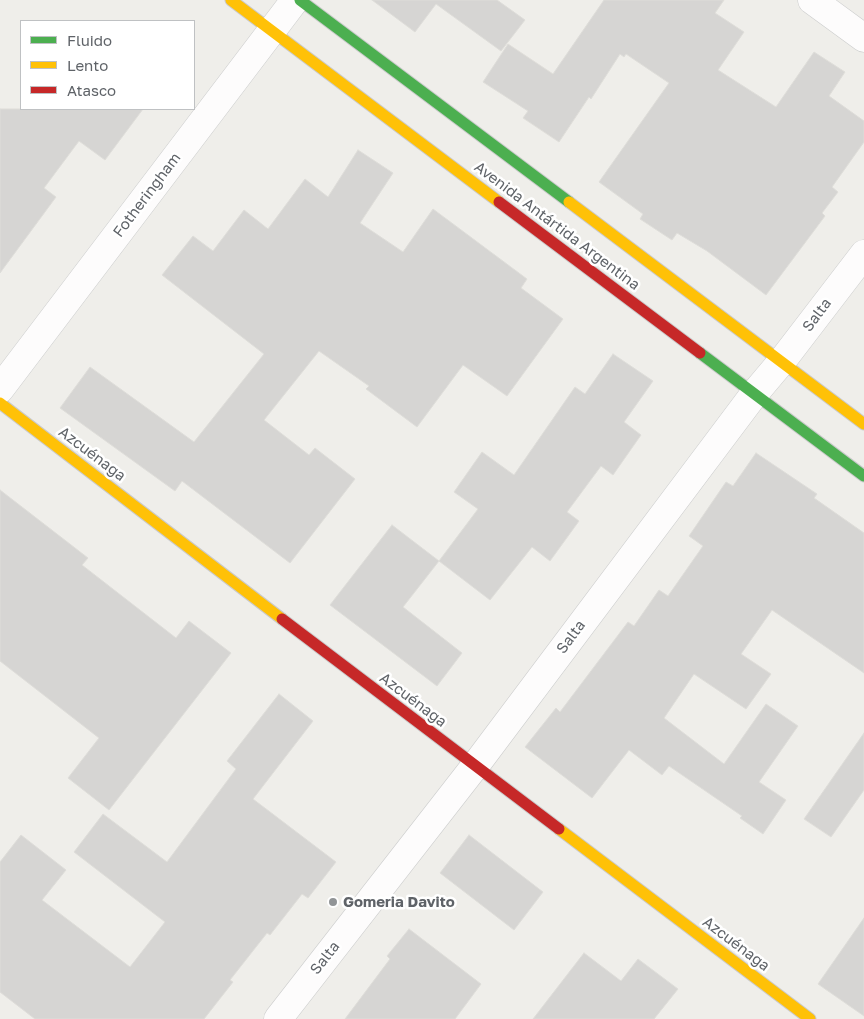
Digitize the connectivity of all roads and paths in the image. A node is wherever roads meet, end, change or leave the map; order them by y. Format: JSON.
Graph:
{"nodes":[{"id":1,"x":231,"y":0,"type":"edge"},
{"id":2,"x":295,"y":0,"type":"edge"},
{"id":3,"x":300,"y":0,"type":"edge"},
{"id":4,"x":812,"y":0,"type":"edge"},
{"id":5,"x":272,"y":31,"type":"junction"},
{"id":6,"x":864,"y":38,"type":"edge"},
{"id":7,"x":864,"y":254,"type":"edge"},
{"id":8,"x":782,"y":361,"type":"junction"},
{"id":9,"x":0,"y":389,"type":"edge"},
{"id":10,"x":755,"y":393,"type":"junction"},
{"id":11,"x":0,"y":403,"type":"edge"},
{"id":12,"x":864,"y":424,"type":"edge"},
{"id":13,"x":864,"y":476,"type":"edge"},
{"id":14,"x":475,"y":766,"type":"junction"},
{"id":15,"x":278,"y":1019,"type":"edge"},
{"id":16,"x":810,"y":1019,"type":"edge"}],
"edges":[{"from":1,"to":5,"type":"main road","name":"Avenida Antártida Argentina"},
{"from":2,"to":5,"type":"street","name":"Fotheringham"},
{"from":3,"to":8,"type":"main road","name":"Avenida Antártida Argentina"},
{"from":4,"to":6,"type":"street"},
{"from":5,"to":9,"type":"street","name":"Fotheringham"},
{"from":5,"to":10,"type":"main road","name":"Avenida Antártida Argentina"},
{"from":7,"to":8,"type":"street","name":"Salta"},
{"from":8,"to":10,"type":"street","name":"Salta"},
{"from":8,"to":12,"type":"main road","name":"Avenida Antártida Argentina"},
{"from":10,"to":13,"type":"main road","name":"Avenida Antártida Argentina"},
{"from":10,"to":14,"type":"street","name":"Salta"},
{"from":11,"to":14,"type":"main road","name":"Azcuénaga"},
{"from":14,"to":15,"type":"street","name":"Salta"},
{"from":14,"to":16,"type":"main road","name":"Azcuénaga"}]}
